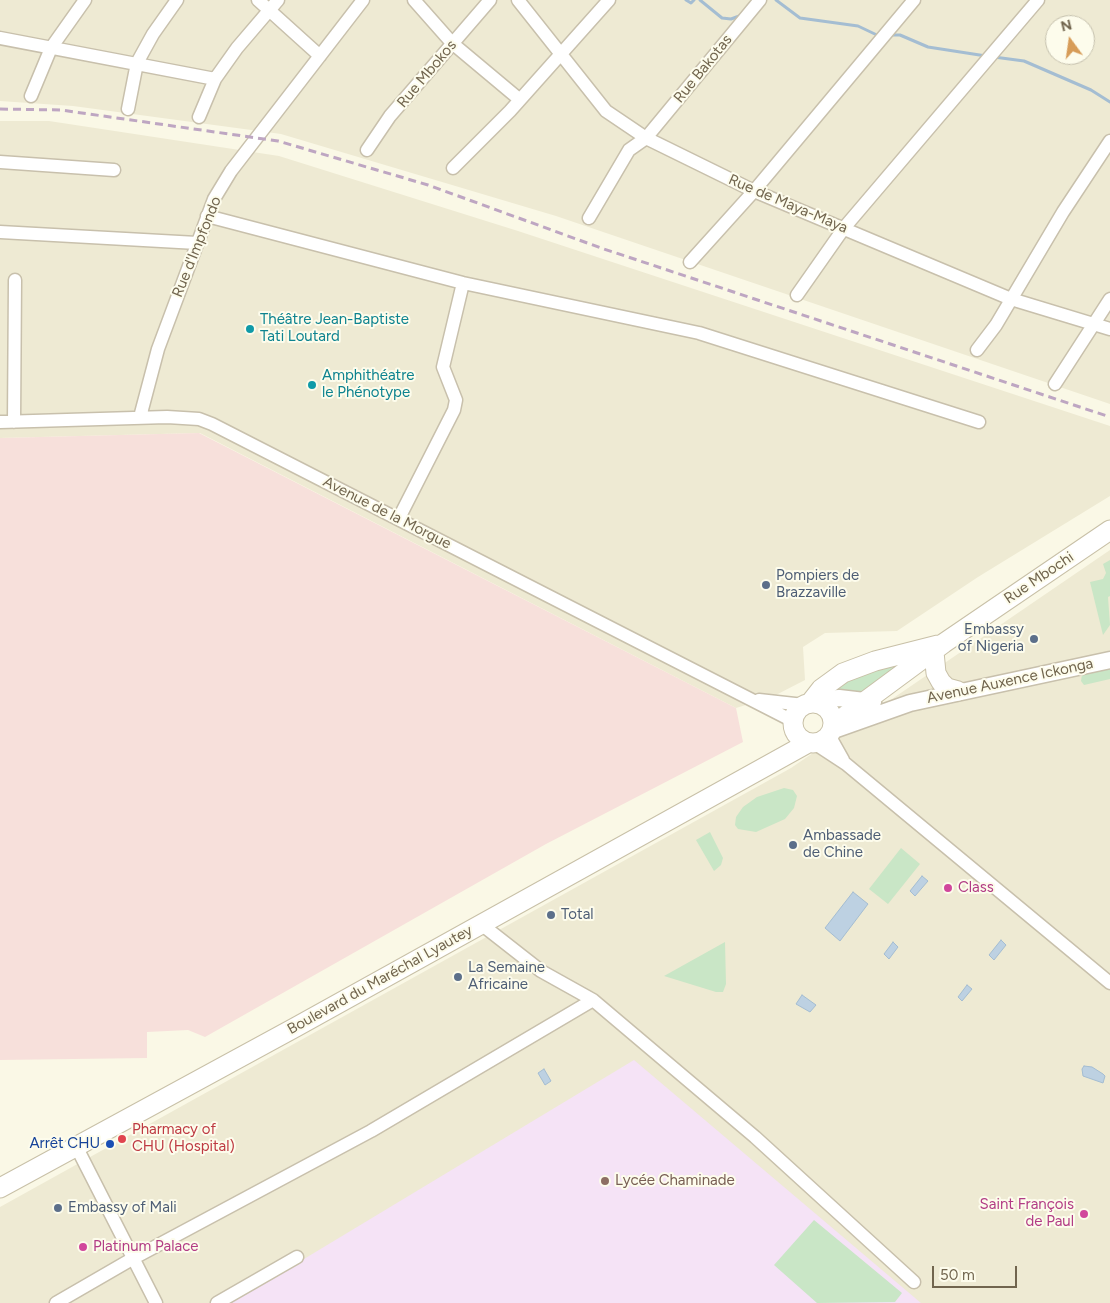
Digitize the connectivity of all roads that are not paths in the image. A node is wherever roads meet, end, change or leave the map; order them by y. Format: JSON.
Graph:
{"nodes":[{"id":1,"x":84,"y":0,"type":"edge"},
{"id":2,"x":177,"y":0,"type":"edge"},
{"id":3,"x":258,"y":0,"type":"edge"},
{"id":4,"x":363,"y":0,"type":"edge"},
{"id":5,"x":414,"y":0,"type":"edge"},
{"id":6,"x":490,"y":0,"type":"edge"},
{"id":7,"x":518,"y":0,"type":"edge"},
{"id":8,"x":609,"y":0,"type":"edge"},
{"id":9,"x":760,"y":0,"type":"edge"},
{"id":10,"x":914,"y":0,"type":"edge"},
{"id":11,"x":1038,"y":0,"type":"edge"},
{"id":12,"x":274,"y":5,"type":"edge"},
{"id":13,"x":0,"y":38,"type":"edge"},
{"id":14,"x":452,"y":43,"type":"junction"},
{"id":15,"x":51,"y":48,"type":"junction"},
{"id":16,"x":560,"y":54,"type":"junction"},
{"id":17,"x":320,"y":56,"type":"junction"},
{"id":18,"x":137,"y":63,"type":"junction"},
{"id":19,"x":215,"y":79,"type":"junction"},
{"id":20,"x":31,"y":96,"type":"dead end"},
{"id":21,"x":519,"y":99,"type":"junction"},
{"id":22,"x":128,"y":110,"type":"dead end"},
{"id":23,"x":199,"y":117,"type":"dead end"},
{"id":24,"x":646,"y":138,"type":"junction"},
{"id":25,"x":1110,"y":141,"type":"edge"},
{"id":26,"x":367,"y":150,"type":"dead end"},
{"id":27,"x":0,"y":162,"type":"edge"},
{"id":28,"x":453,"y":168,"type":"dead end"},
{"id":29,"x":114,"y":170,"type":"dead end"},
{"id":30,"x":754,"y":191,"type":"junction"},
{"id":31,"x":207,"y":216,"type":"junction"},
{"id":32,"x":588,"y":218,"type":"dead end"},
{"id":33,"x":844,"y":228,"type":"junction"},
{"id":34,"x":0,"y":232,"type":"edge"},
{"id":35,"x":197,"y":243,"type":"junction"},
{"id":36,"x":690,"y":262,"type":"dead end"},
{"id":37,"x":15,"y":280,"type":"dead end"},
{"id":38,"x":463,"y":283,"type":"junction"},
{"id":39,"x":797,"y":295,"type":"dead end"},
{"id":40,"x":1110,"y":299,"type":"edge"},
{"id":41,"x":1010,"y":300,"type":"junction"},
{"id":42,"x":1093,"y":325,"type":"junction"},
{"id":43,"x":1110,"y":329,"type":"edge"},
{"id":44,"x":977,"y":350,"type":"dead end"},
{"id":45,"x":1055,"y":384,"type":"dead end"},
{"id":46,"x":140,"y":417,"type":"junction"},
{"id":47,"x":0,"y":422,"type":"edge"},
{"id":48,"x":14,"y":422,"type":"junction"},
{"id":49,"x":979,"y":422,"type":"dead end"},
{"id":50,"x":399,"y":518,"type":"junction"},
{"id":51,"x":1110,"y":530,"type":"edge"},
{"id":52,"x":939,"y":647,"type":"junction"},
{"id":53,"x":1110,"y":660,"type":"edge"},
{"id":54,"x":958,"y":691,"type":"junction"},
{"id":55,"x":752,"y":699,"type":"junction"},
{"id":56,"x":867,"y":702,"type":"junction"},
{"id":57,"x":910,"y":703,"type":"junction"},
{"id":58,"x":810,"y":704,"type":"junction"},
{"id":59,"x":793,"y":726,"type":"junction"},
{"id":60,"x":823,"y":735,"type":"junction"},
{"id":61,"x":760,"y":770,"type":"junction"},
{"id":62,"x":481,"y":924,"type":"junction"},
{"id":63,"x":1110,"y":983,"type":"edge"},
{"id":64,"x":593,"y":1000,"type":"junction"},
{"id":65,"x":76,"y":1146,"type":"junction"},
{"id":66,"x":0,"y":1188,"type":"edge"},
{"id":67,"x":297,"y":1257,"type":"dead end"},
{"id":68,"x":132,"y":1259,"type":"junction"},
{"id":69,"x":914,"y":1282,"type":"dead end"},
{"id":70,"x":56,"y":1303,"type":"edge"},
{"id":71,"x":156,"y":1303,"type":"edge"},
{"id":72,"x":216,"y":1303,"type":"edge"}],
"edges":[{"from":1,"to":15,"type":"street"},
{"from":2,"to":18,"type":"street"},
{"from":3,"to":12,"type":"street"},
{"from":4,"to":17,"type":"street","name":"Rue d'Impfondo"},
{"from":5,"to":14,"type":"street"},
{"from":6,"to":14,"type":"street","name":"Rue Mbokos"},
{"from":7,"to":16,"type":"street","name":"Rue de Maya-Maya"},
{"from":8,"to":16,"type":"street"},
{"from":9,"to":24,"type":"street","name":"Rue Bakotas"},
{"from":10,"to":30,"type":"street"},
{"from":11,"to":33,"type":"street"},
{"from":12,"to":17,"type":"street"},
{"from":12,"to":19,"type":"street"},
{"from":13,"to":15,"type":"street"},
{"from":14,"to":21,"type":"street"},
{"from":14,"to":26,"type":"street","name":"Rue Mbokos"},
{"from":15,"to":18,"type":"street"},
{"from":15,"to":20,"type":"street"},
{"from":16,"to":21,"type":"street"},
{"from":16,"to":24,"type":"street","name":"Rue de Maya-Maya"},
{"from":17,"to":31,"type":"street","name":"Rue d'Impfondo"},
{"from":18,"to":19,"type":"street"},
{"from":18,"to":22,"type":"street"},
{"from":19,"to":23,"type":"street"},
{"from":21,"to":28,"type":"street"},
{"from":24,"to":30,"type":"street","name":"Rue de Maya-Maya"},
{"from":24,"to":32,"type":"street","name":"Rue Bakotas"},
{"from":25,"to":41,"type":"street"},
{"from":27,"to":29,"type":"street"},
{"from":30,"to":33,"type":"street","name":"Rue de Maya-Maya"},
{"from":30,"to":36,"type":"street"},
{"from":31,"to":35,"type":"street","name":"Rue d'Impfondo"},
{"from":31,"to":38,"type":"street"},
{"from":33,"to":39,"type":"street"},
{"from":33,"to":41,"type":"street","name":"Rue de Maya-Maya"},
{"from":34,"to":35,"type":"street"},
{"from":35,"to":46,"type":"street","name":"Rue d'Impfondo"},
{"from":37,"to":48,"type":"street"},
{"from":38,"to":49,"type":"street"},
{"from":38,"to":50,"type":"street"},
{"from":40,"to":42,"type":"street"},
{"from":41,"to":42,"type":"street","name":"Rue de Maya-Maya"},
{"from":41,"to":44,"type":"street"},
{"from":42,"to":43,"type":"street","name":"Rue de Maya-Maya"},
{"from":42,"to":45,"type":"street"},
{"from":46,"to":48,"type":"street","name":"Avenue de la Morgue"},
{"from":46,"to":50,"type":"street","name":"Avenue de la Morgue"},
{"from":47,"to":48,"type":"street","name":"Avenue de la Morgue"},
{"from":50,"to":55,"type":"street","name":"Avenue de la Morgue"},
{"from":51,"to":52,"type":"main road","name":"Rue Mbochi"},
{"from":52,"to":54,"type":"main road"},
{"from":52,"to":56,"type":"main road","name":"Rue Mbochi"},
{"from":52,"to":58,"type":"main road","name":"Rue Mbochi"},
{"from":53,"to":54,"type":"street","name":"Avenue Auxence Ickonga"},
{"from":54,"to":57,"type":"street","name":"Avenue Auxence Ickonga"},
{"from":55,"to":58,"type":"street","name":"Avenue de la Morgue"},
{"from":55,"to":59,"type":"street","name":"Avenue de la Morgue"},
{"from":56,"to":57,"type":"street","name":"Avenue Auxence Ickonga"},
{"from":56,"to":58,"type":"street","name":"Avenue Auxence Ickonga"},
{"from":56,"to":60,"type":"main road","name":"Rue Mbochi"},
{"from":57,"to":60,"type":"street","name":"Avenue Auxence Ickonga"},
{"from":58,"to":59,"type":"main road"},
{"from":58,"to":60,"type":"main road"},
{"from":59,"to":60,"type":"main road"},
{"from":59,"to":61,"type":"main road","name":"Boulevard du Maréchal Lyautey"},
{"from":60,"to":61,"type":"main road","name":"Boulevard du Maréchal Lyautey"},
{"from":60,"to":63,"type":"street"},
{"from":61,"to":62,"type":"main road","name":"Boulevard du Maréchal Lyautey"},
{"from":62,"to":64,"type":"street"},
{"from":62,"to":65,"type":"main road","name":"Boulevard du Maréchal Lyautey"},
{"from":64,"to":68,"type":"street"},
{"from":64,"to":69,"type":"street"},
{"from":65,"to":66,"type":"main road","name":"Boulevard du Maréchal Lyautey"},
{"from":65,"to":68,"type":"street"},
{"from":67,"to":72,"type":"street"},
{"from":68,"to":70,"type":"street"},
{"from":68,"to":71,"type":"street"}]}
